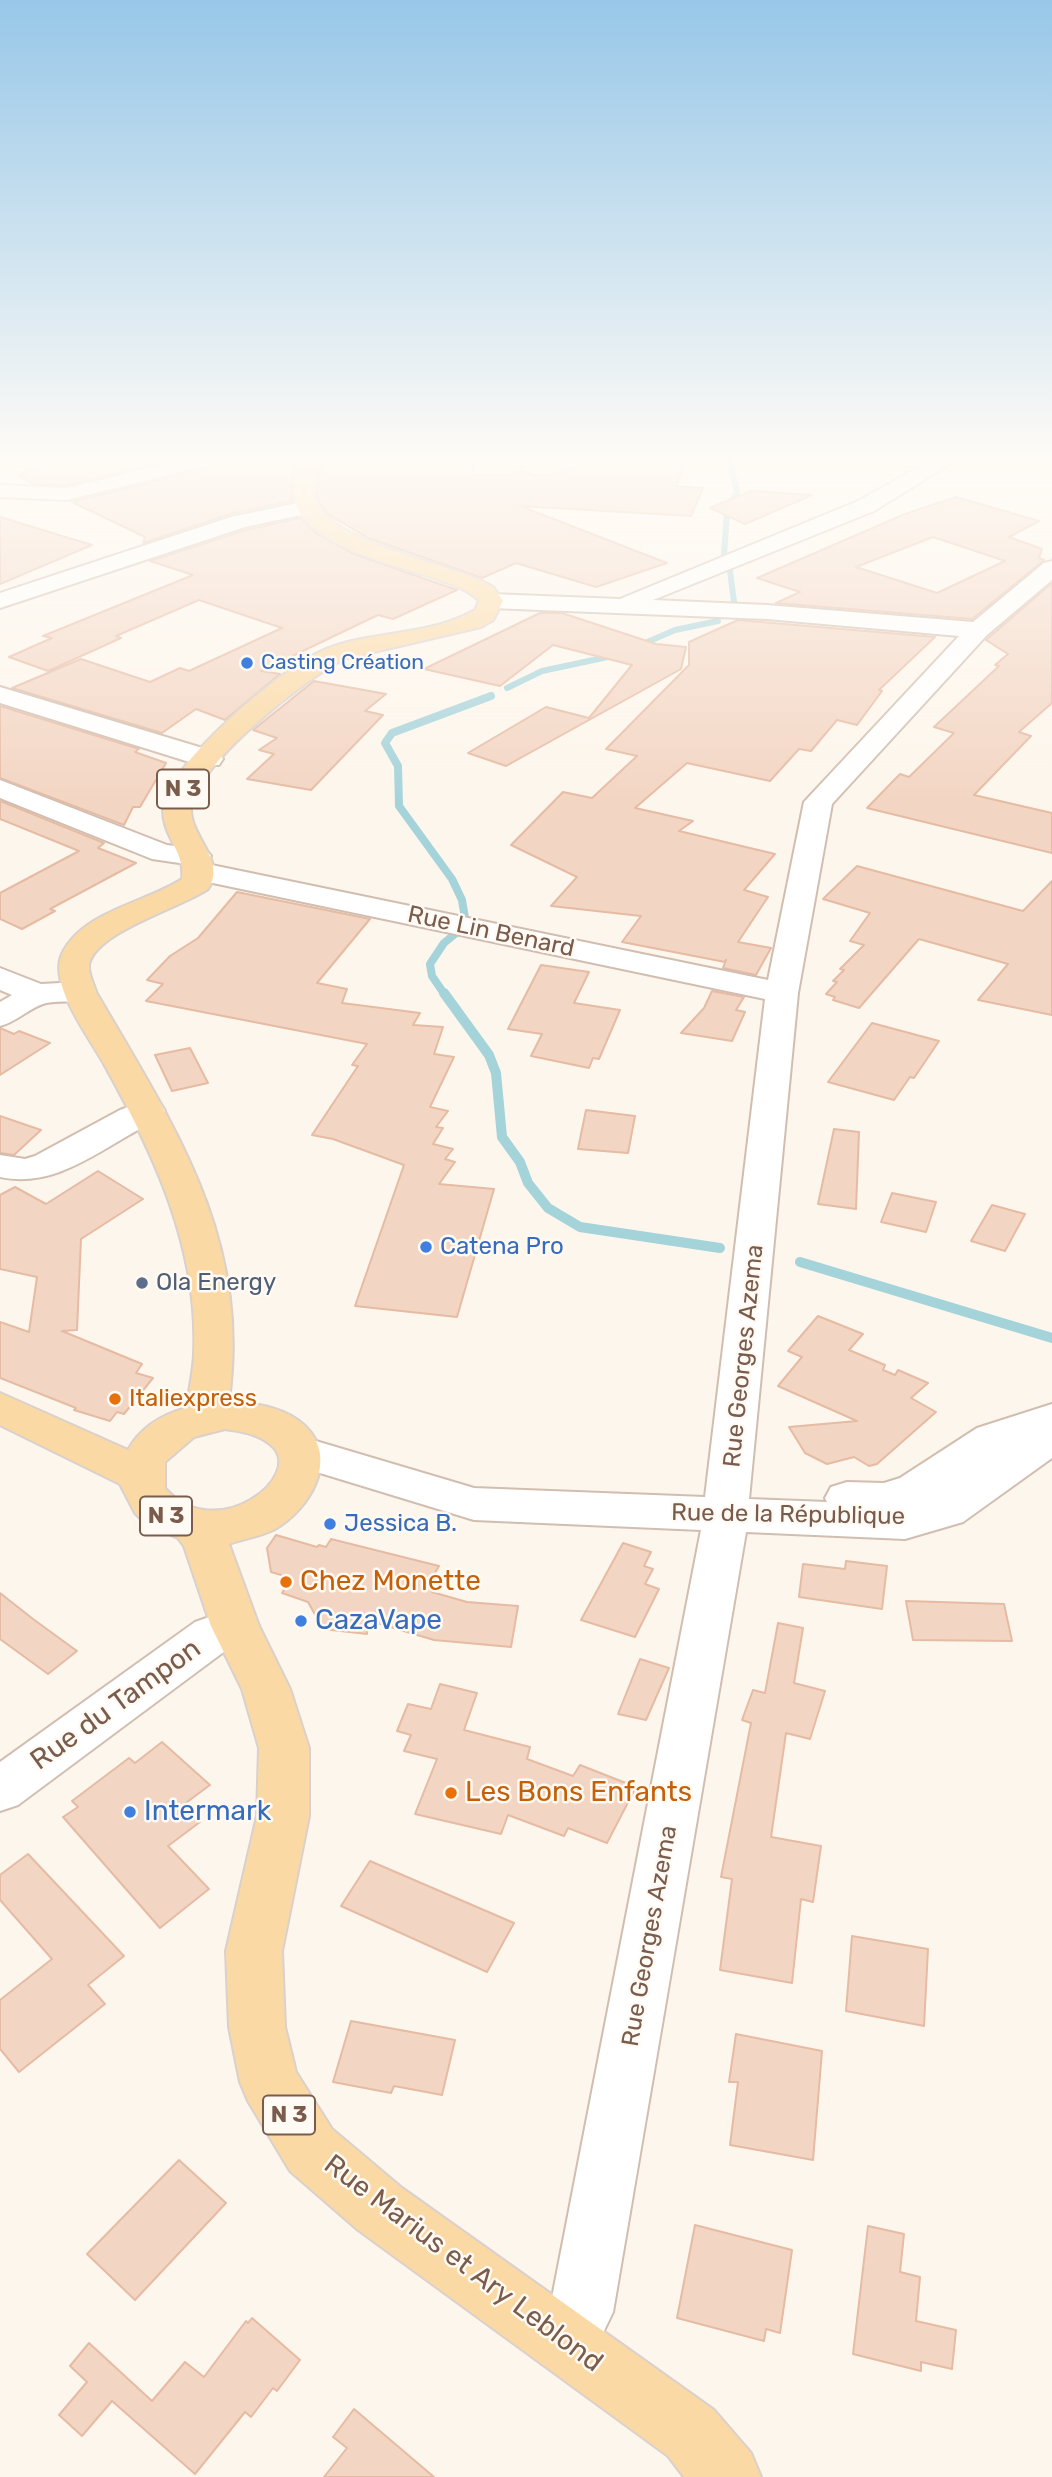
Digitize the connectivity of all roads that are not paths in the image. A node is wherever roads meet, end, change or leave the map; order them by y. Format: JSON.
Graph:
{"nodes":[{"id":1,"x":89,"y":572,"type":"edge"},
{"id":2,"x":438,"y":572,"type":"edge"},
{"id":3,"x":703,"y":572,"type":"edge"},
{"id":4,"x":1048,"y":572,"type":"edge"},
{"id":5,"x":0,"y":601,"type":"edge"},
{"id":6,"x":492,"y":601,"type":"junction"},
{"id":7,"x":617,"y":606,"type":"junction"},
{"id":8,"x":978,"y":630,"type":"junction"},
{"id":9,"x":0,"y":695,"type":"edge"},
{"id":10,"x":209,"y":759,"type":"junction"},
{"id":11,"x":0,"y":788,"type":"edge"},
{"id":12,"x":198,"y":864,"type":"junction"},
{"id":13,"x":0,"y":978,"type":"edge"},
{"id":14,"x":80,"y":992,"type":"junction"},
{"id":15,"x":782,"y":993,"type":"junction"},
{"id":16,"x":37,"y":994,"type":"junction"},
{"id":17,"x":0,"y":1016,"type":"edge"},
{"id":18,"x":147,"y":1111,"type":"junction"},
{"id":19,"x":0,"y":1166,"type":"edge"},
{"id":20,"x":215,"y":1316,"type":"junction"},
{"id":21,"x":0,"y":1408,"type":"edge"},
{"id":22,"x":206,"y":1416,"type":"junction"},
{"id":23,"x":260,"y":1418,"type":"junction"},
{"id":24,"x":1052,"y":1419,"type":"edge"},
{"id":25,"x":1052,"y":1436,"type":"edge"},
{"id":26,"x":144,"y":1464,"type":"junction"},
{"id":27,"x":297,"y":1469,"type":"junction"},
{"id":28,"x":727,"y":1504,"type":"junction"},
{"id":29,"x":214,"y":1540,"type":"junction"},
{"id":30,"x":234,"y":1626,"type":"junction"},
{"id":31,"x":0,"y":1790,"type":"edge"},
{"id":32,"x":565,"y":2341,"type":"junction"},
{"id":33,"x":727,"y":2477,"type":"edge"}],
"edges":[{"from":1,"to":5,"type":"street"},
{"from":2,"to":6,"type":"main road"},
{"from":3,"to":7,"type":"street"},
{"from":4,"to":8,"type":"street","name":"Rue Georges Azema"},
{"from":6,"to":7,"type":"street"},
{"from":6,"to":10,"type":"main road","number":"N 3"},
{"from":7,"to":8,"type":"street"},
{"from":8,"to":15,"type":"street","name":"Rue Georges Azema"},
{"from":9,"to":10,"type":"street"},
{"from":10,"to":12,"type":"main road","number":"N 3"},
{"from":11,"to":12,"type":"street","name":"Rue Lin Benard"},
{"from":12,"to":14,"type":"main road"},
{"from":12,"to":15,"type":"street","name":"Rue Lin Benard"},
{"from":13,"to":16,"type":"street"},
{"from":14,"to":16,"type":"street"},
{"from":14,"to":18,"type":"main road"},
{"from":15,"to":28,"type":"street","name":"Rue Georges Azema"},
{"from":16,"to":17,"type":"street"},
{"from":18,"to":19,"type":"street"},
{"from":18,"to":20,"type":"main road"},
{"from":20,"to":22,"type":"main road"},
{"from":20,"to":23,"type":"main road"},
{"from":21,"to":26,"type":"main road"},
{"from":22,"to":23,"type":"main road"},
{"from":22,"to":26,"type":"main road"},
{"from":23,"to":27,"type":"main road"},
{"from":24,"to":28,"type":"street","name":"Rue de la République"},
{"from":25,"to":28,"type":"street","name":"Rue de la République"},
{"from":26,"to":29,"type":"main road","number":"N 3"},
{"from":27,"to":28,"type":"street","name":"Rue de la République"},
{"from":27,"to":29,"type":"main road"},
{"from":28,"to":32,"type":"street","name":"Rue Georges Azema"},
{"from":29,"to":30,"type":"main road","name":"Rue Marius et Ary Leblond","number":"N 3"},
{"from":30,"to":31,"type":"street","name":"Rue du Tampon"},
{"from":30,"to":32,"type":"main road","name":"Rue Marius et Ary Leblond","number":"N 3"},
{"from":32,"to":33,"type":"main road","name":"Rue Marius et Ary Leblond","number":"N 3"}]}
